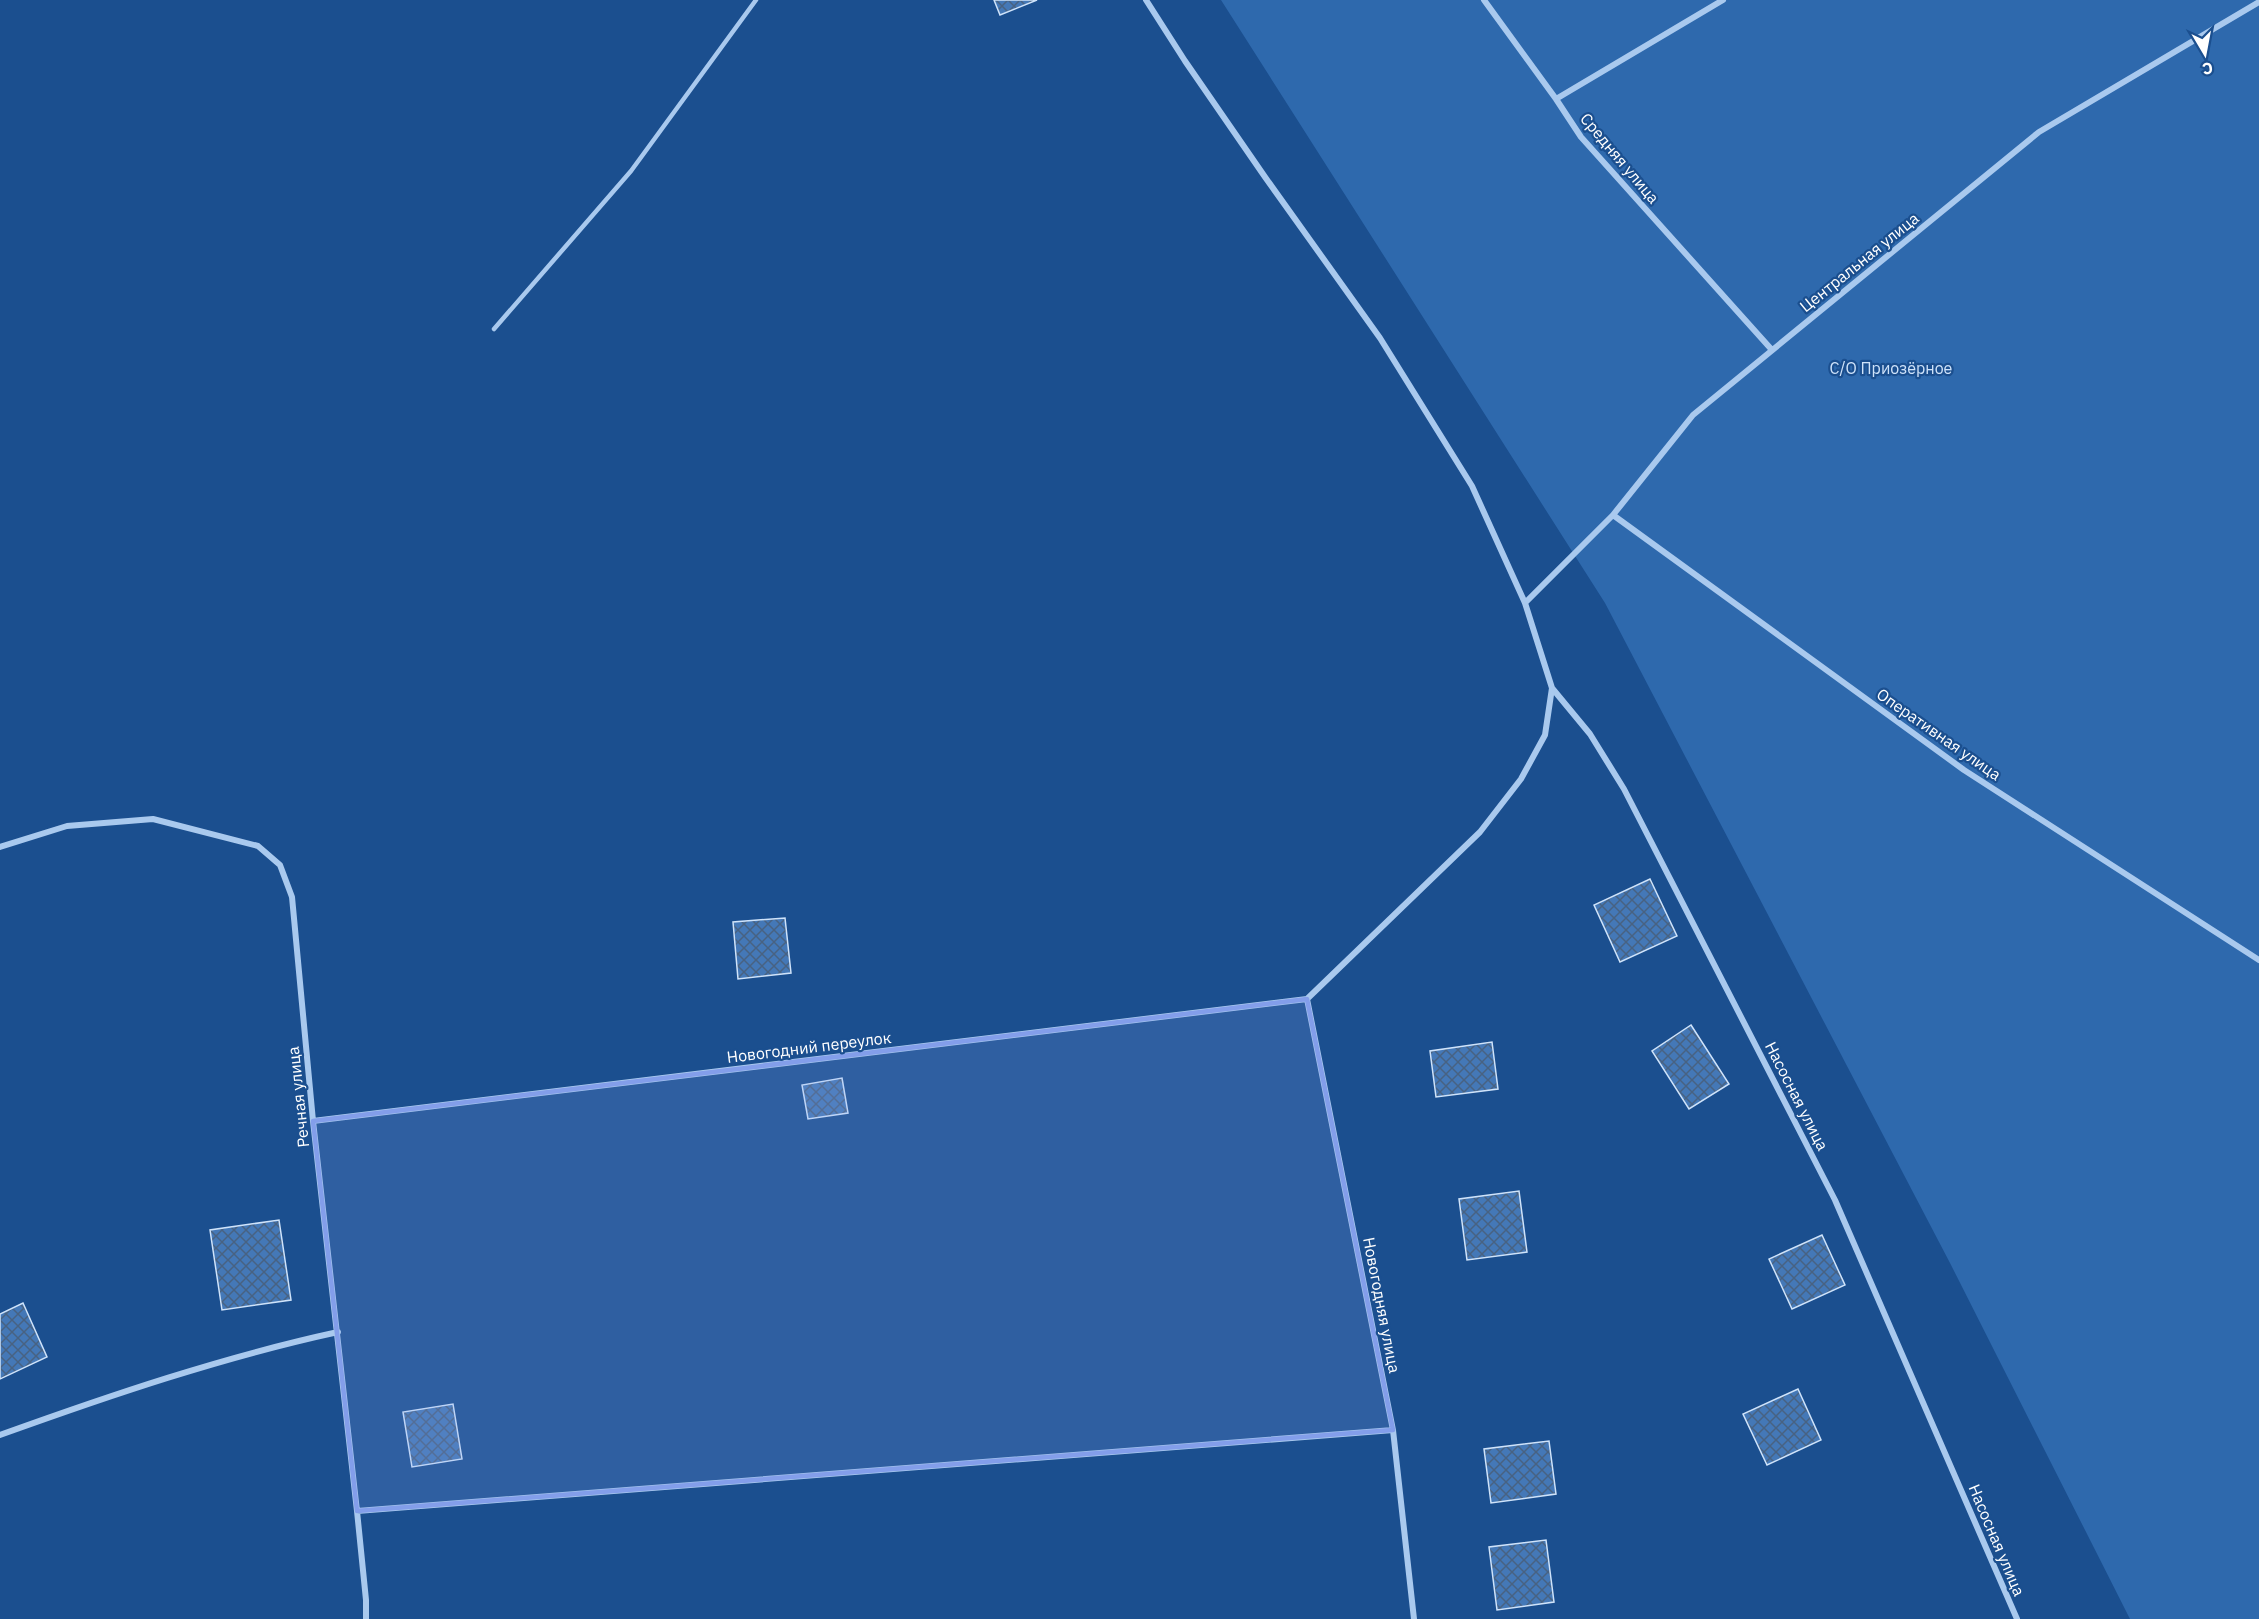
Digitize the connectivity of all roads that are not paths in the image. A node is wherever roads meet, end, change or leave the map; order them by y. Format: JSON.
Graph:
{"nodes":[{"id":1,"x":756,"y":0,"type":"edge"},
{"id":2,"x":1146,"y":0,"type":"edge"},
{"id":3,"x":1484,"y":0,"type":"edge"},
{"id":4,"x":1724,"y":0,"type":"edge"},
{"id":5,"x":2259,"y":2,"type":"edge"},
{"id":6,"x":1556,"y":99,"type":"junction"},
{"id":7,"x":494,"y":329,"type":"dead end"},
{"id":8,"x":1772,"y":350,"type":"junction"},
{"id":9,"x":1613,"y":515,"type":"junction"},
{"id":10,"x":1525,"y":603,"type":"junction"},
{"id":11,"x":1552,"y":688,"type":"junction"},
{"id":12,"x":0,"y":847,"type":"edge"},
{"id":13,"x":2259,"y":960,"type":"edge"},
{"id":14,"x":1307,"y":999,"type":"junction"},
{"id":15,"x":314,"y":1121,"type":"junction"},
{"id":16,"x":338,"y":1332,"type":"junction"},
{"id":17,"x":1393,"y":1430,"type":"junction"},
{"id":18,"x":0,"y":1435,"type":"edge"},
{"id":19,"x":357,"y":1511,"type":"junction"},
{"id":20,"x":366,"y":1619,"type":"edge"},
{"id":21,"x":1414,"y":1619,"type":"edge"},
{"id":22,"x":2017,"y":1619,"type":"edge"}],
"edges":[{"from":1,"to":7,"type":"lane"},
{"from":2,"to":10,"type":"street","name":"Насосная улица"},
{"from":3,"to":6,"type":"street","name":"Средняя улица"},
{"from":4,"to":6,"type":"street"},
{"from":5,"to":8,"type":"street","name":"Центральная улица"},
{"from":6,"to":8,"type":"street","name":"Средняя улица"},
{"from":8,"to":9,"type":"street","name":"Центральная улица"},
{"from":9,"to":10,"type":"street","name":"Центральная улица"},
{"from":9,"to":13,"type":"street","name":"Оперативная улица"},
{"from":10,"to":11,"type":"street","name":"Насосная улица"},
{"from":11,"to":14,"type":"street"},
{"from":11,"to":22,"type":"street","name":"Насосная улица"},
{"from":12,"to":15,"type":"street","name":"Речная улица"},
{"from":14,"to":15,"type":"street","name":"Новогодний переулок"},
{"from":14,"to":17,"type":"street","name":"Новогодняя улица"},
{"from":15,"to":16,"type":"street","name":"Речная улица"},
{"from":16,"to":18,"type":"street"},
{"from":16,"to":19,"type":"street","name":"Речная улица"},
{"from":17,"to":19,"type":"street"},
{"from":17,"to":21,"type":"street","name":"Новогодняя улица"},
{"from":19,"to":20,"type":"street","name":"Речная улица"}]}
